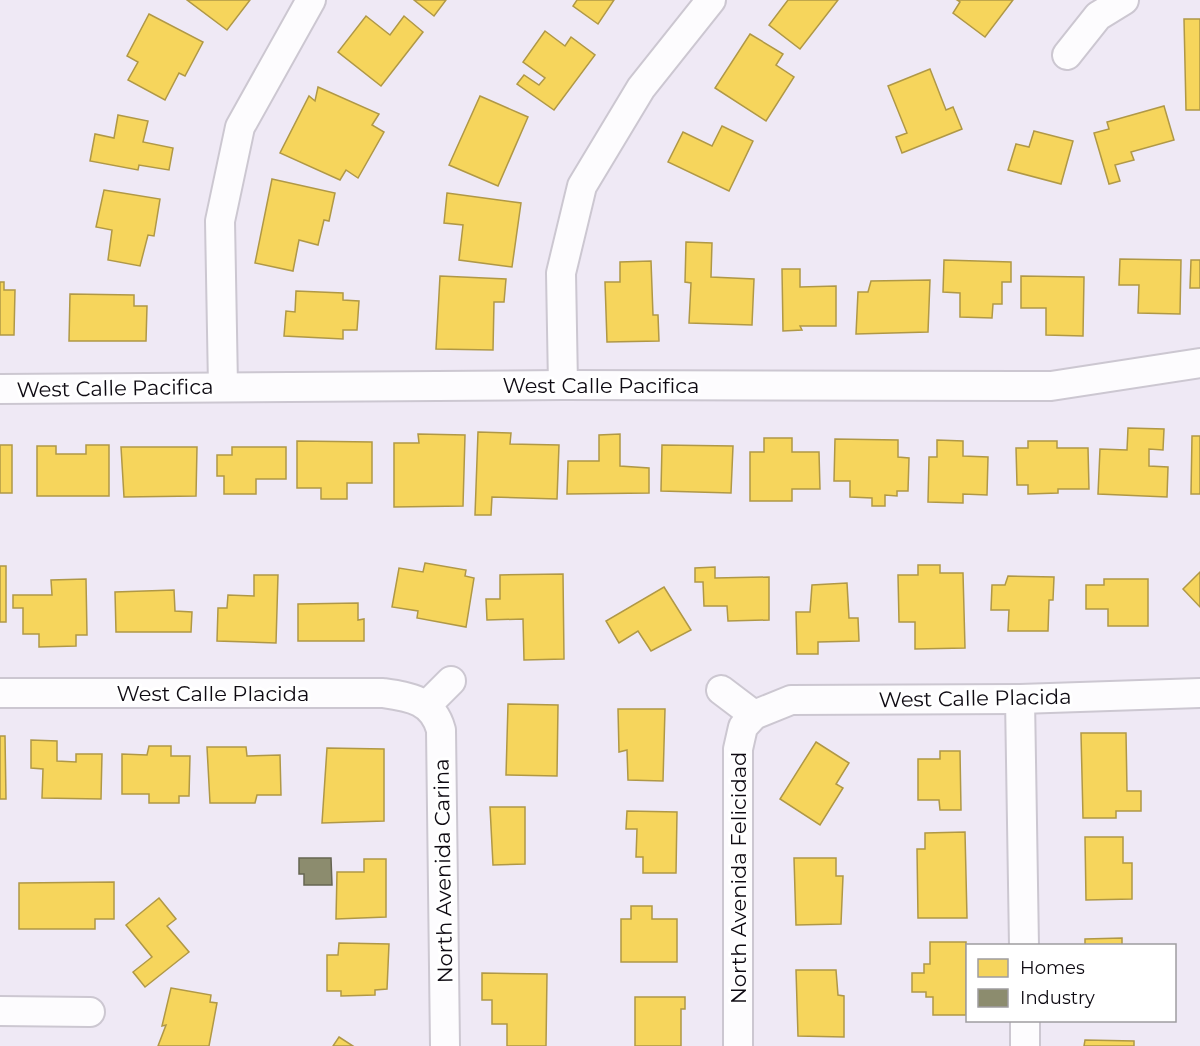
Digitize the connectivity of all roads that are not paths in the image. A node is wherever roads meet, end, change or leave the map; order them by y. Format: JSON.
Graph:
{"nodes":[{"id":1,"x":311,"y":0,"type":"edge"},
{"id":2,"x":711,"y":0,"type":"edge"},
{"id":3,"x":1124,"y":0,"type":"edge"},
{"id":4,"x":1067,"y":55,"type":"dead end"},
{"id":5,"x":1200,"y":363,"type":"edge"},
{"id":6,"x":563,"y":385,"type":"junction"},
{"id":7,"x":223,"y":386,"type":"junction"},
{"id":8,"x":0,"y":389,"type":"edge"},
{"id":9,"x":451,"y":681,"type":"dead end"},
{"id":10,"x":721,"y":690,"type":"dead end"},
{"id":11,"x":0,"y":693,"type":"edge"},
{"id":12,"x":1200,"y":693,"type":"edge"},
{"id":13,"x":1020,"y":699,"type":"junction"},
{"id":14,"x":425,"y":704,"type":"junction"},
{"id":15,"x":754,"y":715,"type":"junction"},
{"id":16,"x":1024,"y":944,"type":"edge"},
{"id":17,"x":0,"y":1011,"type":"edge"},
{"id":18,"x":90,"y":1012,"type":"dead end"},
{"id":19,"x":1025,"y":1022,"type":"edge"},
{"id":20,"x":445,"y":1046,"type":"edge"},
{"id":21,"x":738,"y":1046,"type":"edge"},
{"id":22,"x":1025,"y":1046,"type":"edge"}],
"edges":[{"from":1,"to":7,"type":"street"},
{"from":2,"to":6,"type":"street"},
{"from":3,"to":4,"type":"street"},
{"from":5,"to":6,"type":"street","name":"West Calle Pacifica"},
{"from":6,"to":7,"type":"street","name":"West Calle Pacifica"},
{"from":7,"to":8,"type":"street","name":"West Calle Pacifica"},
{"from":9,"to":14,"type":"street"},
{"from":10,"to":15,"type":"street"},
{"from":11,"to":14,"type":"street","name":"West Calle Placida"},
{"from":12,"to":13,"type":"street","name":"West Calle Placida"},
{"from":13,"to":15,"type":"street","name":"West Calle Placida"},
{"from":13,"to":16,"type":"street"},
{"from":14,"to":20,"type":"street","name":"North Avenida Carina"},
{"from":15,"to":21,"type":"street","name":"North Avenida Felicidad"},
{"from":17,"to":18,"type":"street"},
{"from":19,"to":22,"type":"street"}]}
